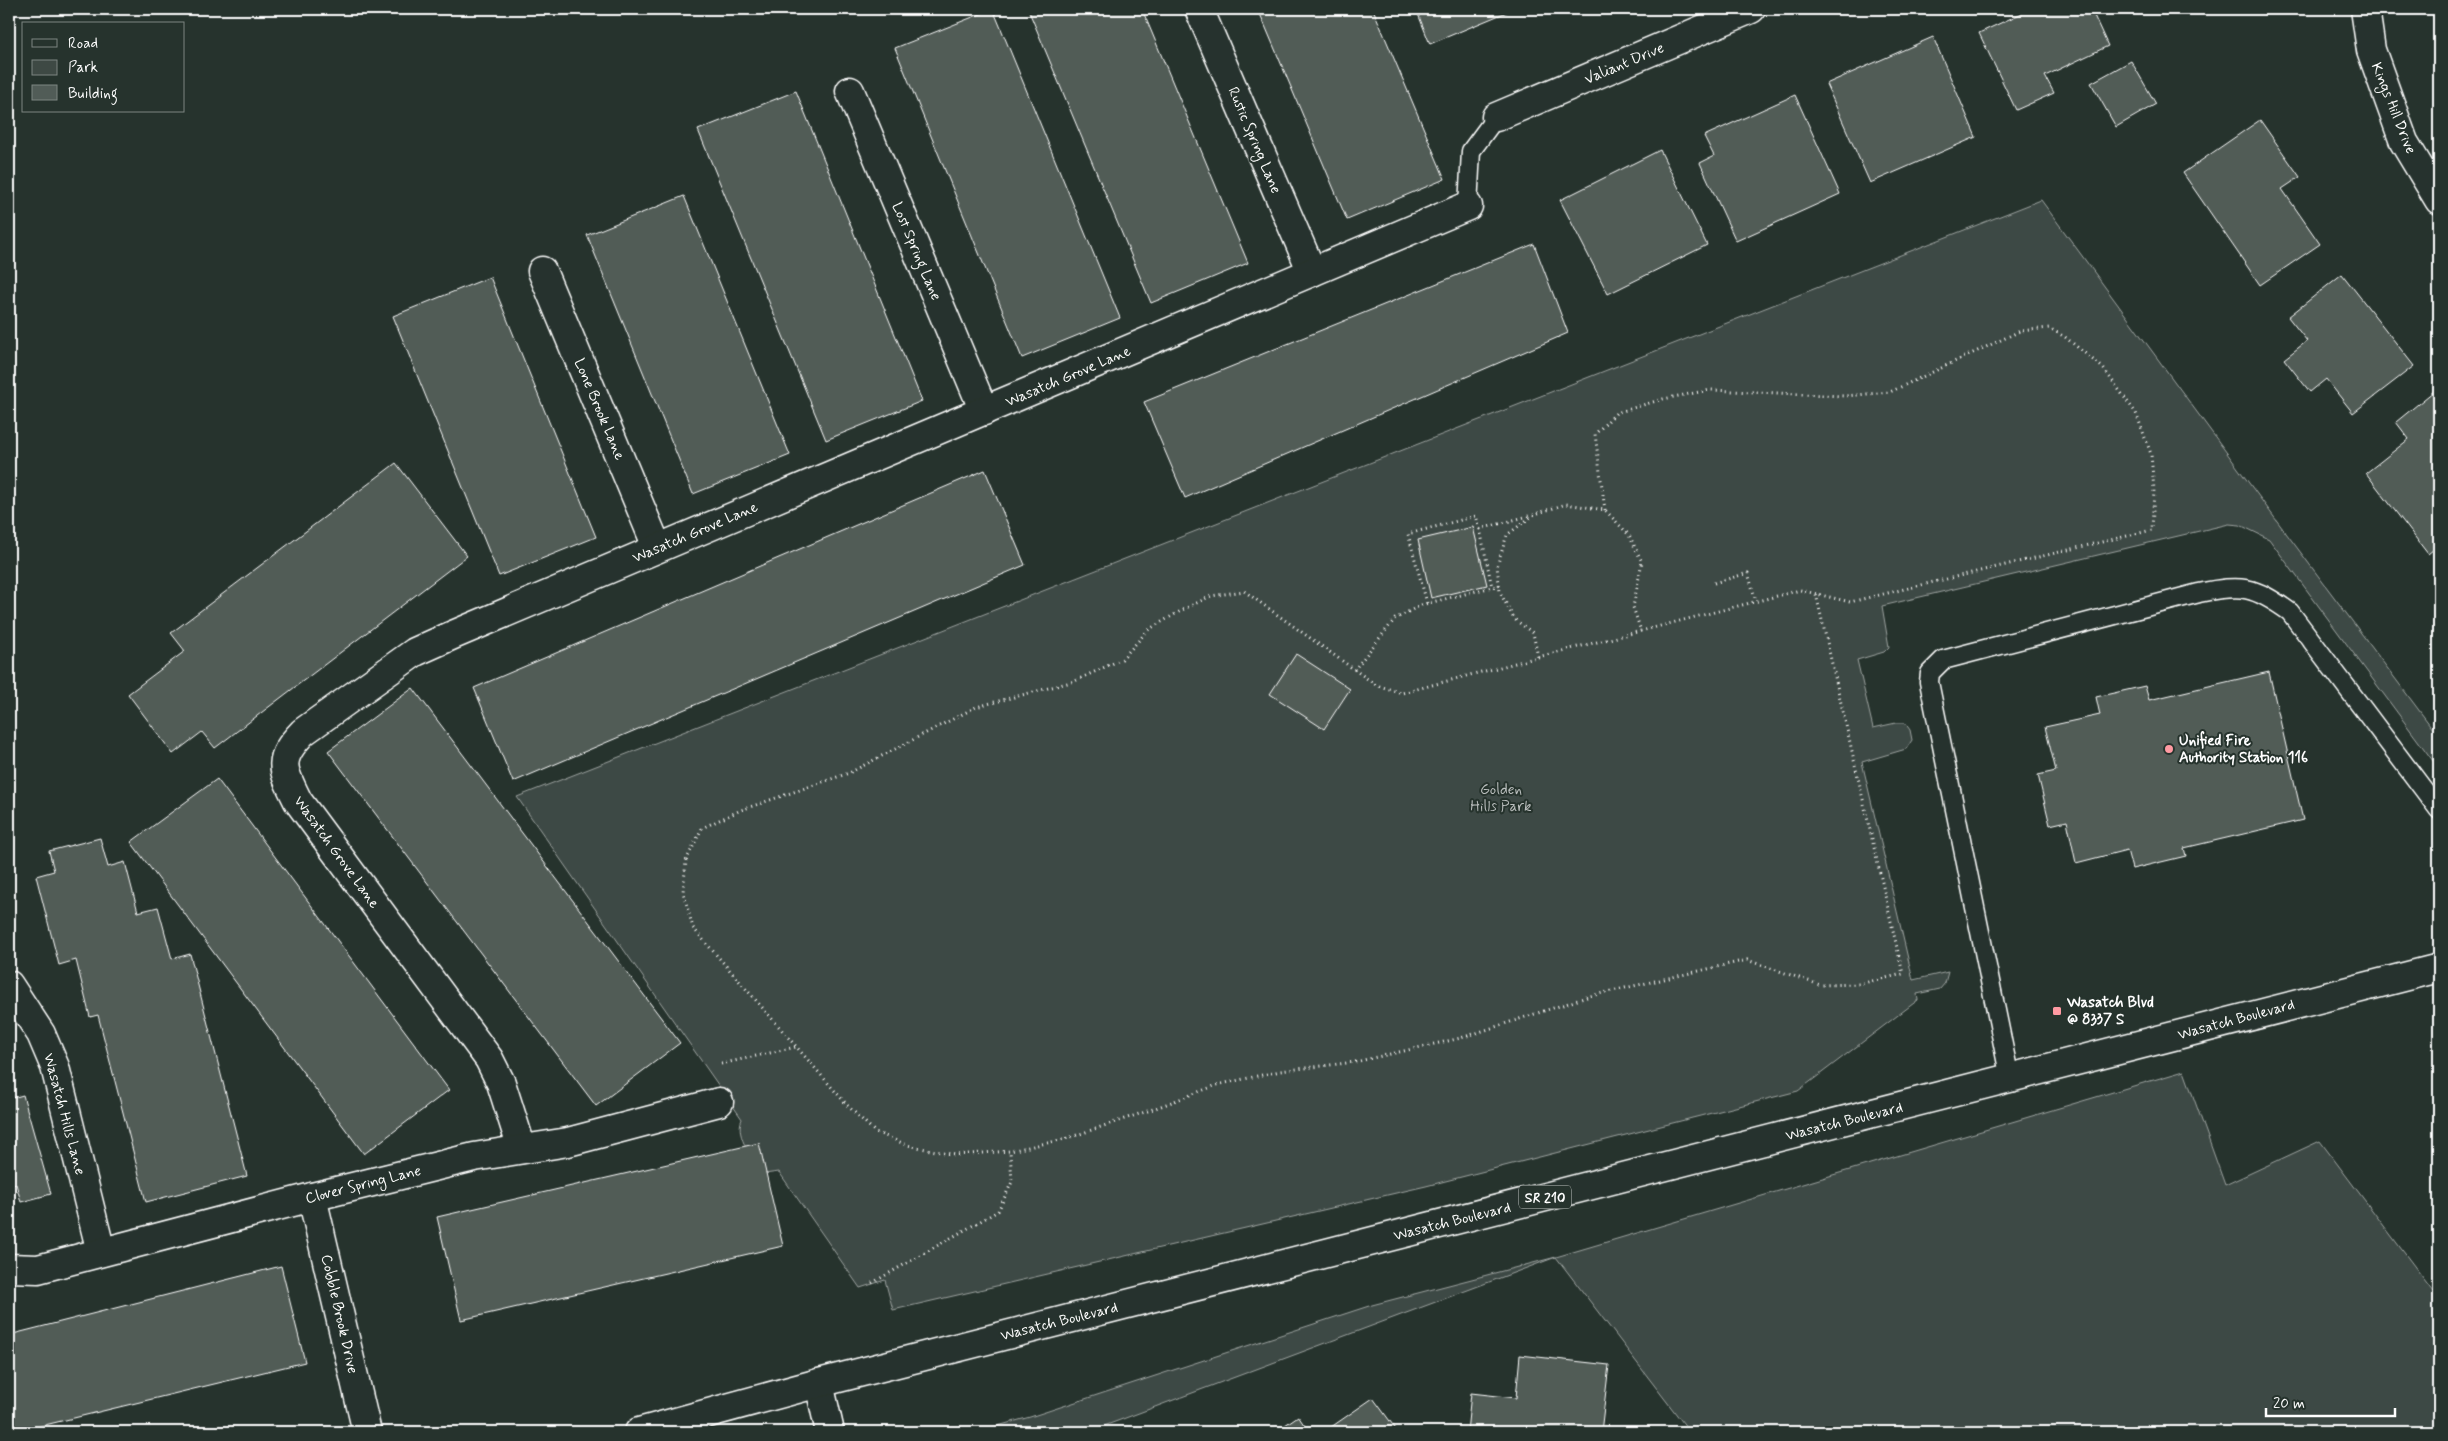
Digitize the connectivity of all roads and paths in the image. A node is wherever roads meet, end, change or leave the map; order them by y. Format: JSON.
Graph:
{"nodes":[{"id":1,"x":1199,"y":9,"type":"edge"},
{"id":2,"x":1751,"y":9,"type":"edge"},
{"id":3,"x":2365,"y":9,"type":"edge"},
{"id":4,"x":850,"y":91,"type":"dead end"},
{"id":5,"x":1496,"y":117,"type":"joint"},
{"id":6,"x":2439,"y":200,"type":"edge"},
{"id":7,"x":1468,"y":206,"type":"joint"},
{"id":8,"x":542,"y":271,"type":"dead end"},
{"id":9,"x":1312,"y":272,"type":"junction"},
{"id":10,"x":984,"y":411,"type":"junction"},
{"id":11,"x":1605,"y":510,"type":"junction"},
{"id":12,"x":1535,"y":514,"type":"junction"},
{"id":13,"x":1480,"y":529,"type":"junction"},
{"id":14,"x":658,"y":547,"type":"junction"},
{"id":15,"x":1714,"y":582,"type":"dead end"},
{"id":16,"x":1500,"y":585,"type":"junction"},
{"id":17,"x":1492,"y":587,"type":"junction"},
{"id":18,"x":1816,"y":594,"type":"junction"},
{"id":19,"x":1756,"y":601,"type":"junction"},
{"id":20,"x":1427,"y":603,"type":"junction"},
{"id":21,"x":1641,"y":631,"type":"junction"},
{"id":22,"x":1538,"y":657,"type":"junction"},
{"id":23,"x":1354,"y":670,"type":"junction"},
{"id":24,"x":2439,"y":810,"type":"edge"},
{"id":25,"x":2439,"y":968,"type":"edge"},
{"id":26,"x":9,"y":985,"type":"edge"},
{"id":27,"x":796,"y":1047,"type":"junction"},
{"id":28,"x":719,"y":1065,"type":"dead end"},
{"id":29,"x":2010,"y":1079,"type":"junction"},
{"id":30,"x":719,"y":1102,"type":"dead end"},
{"id":31,"x":522,"y":1149,"type":"junction"},
{"id":32,"x":1010,"y":1151,"type":"junction"},
{"id":33,"x":312,"y":1197,"type":"junction"},
{"id":34,"x":101,"y":1252,"type":"junction"},
{"id":35,"x":9,"y":1268,"type":"edge"},
{"id":36,"x":872,"y":1283,"type":"dead end"},
{"id":37,"x":819,"y":1383,"type":"junction"},
{"id":38,"x":367,"y":1432,"type":"edge"},
{"id":39,"x":639,"y":1432,"type":"edge"},
{"id":40,"x":830,"y":1432,"type":"edge"}],
"edges":[{"from":1,"to":9,"type":"street","name":"Rustic Spring Lane"},
{"from":2,"to":5,"type":"street","name":"Valiant Drive"},
{"from":3,"to":6,"type":"street","name":"Kings Hill Drive"},
{"from":4,"to":10,"type":"street","name":"Lost Spring Lane"},
{"from":5,"to":7,"type":"lane","name":"Wasatch Grove Lane"},
{"from":7,"to":9,"type":"street","name":"Wasatch Grove Lane"},
{"from":8,"to":14,"type":"street","name":"Lone Brook Lane"},
{"from":9,"to":10,"type":"street","name":"Wasatch Grove Lane"},
{"from":10,"to":14,"type":"street","name":"Wasatch Grove Lane"},
{"from":11,"to":12,"type":"path"},
{"from":11,"to":18,"type":"path"},
{"from":11,"to":21,"type":"path"},
{"from":12,"to":13,"type":"path"},
{"from":12,"to":16,"type":"path"},
{"from":13,"to":17,"type":"path"},
{"from":13,"to":20,"type":"path"},
{"from":14,"to":31,"type":"street","name":"Wasatch Grove Lane"},
{"from":15,"to":19,"type":"path"},
{"from":16,"to":17,"type":"path"},
{"from":16,"to":22,"type":"path"},
{"from":17,"to":20,"type":"path"},
{"from":18,"to":19,"type":"path"},
{"from":18,"to":32,"type":"path"},
{"from":19,"to":21,"type":"path"},
{"from":20,"to":23,"type":"path"},
{"from":21,"to":22,"type":"path"},
{"from":22,"to":23,"type":"path"},
{"from":23,"to":27,"type":"path"},
{"from":24,"to":29,"type":"lane"},
{"from":25,"to":29,"type":"street","name":"Wasatch Boulevard","number":"SR 210"},
{"from":26,"to":34,"type":"street","name":"Wasatch Hills Lane"},
{"from":27,"to":28,"type":"path"},
{"from":27,"to":32,"type":"path"},
{"from":29,"to":37,"type":"street","name":"Wasatch Boulevard","number":"SR 210"},
{"from":30,"to":31,"type":"street","name":"Clover Spring Lane"},
{"from":31,"to":33,"type":"street","name":"Clover Spring Lane"},
{"from":32,"to":36,"type":"path"},
{"from":33,"to":34,"type":"street","name":"Clover Spring Lane"},
{"from":33,"to":38,"type":"street","name":"Cobble Brook Drive"},
{"from":34,"to":35,"type":"street","name":"Clover Spring Lane"},
{"from":37,"to":39,"type":"street","name":"Wasatch Boulevard","number":"SR 210"},
{"from":37,"to":40,"type":"street"}]}
